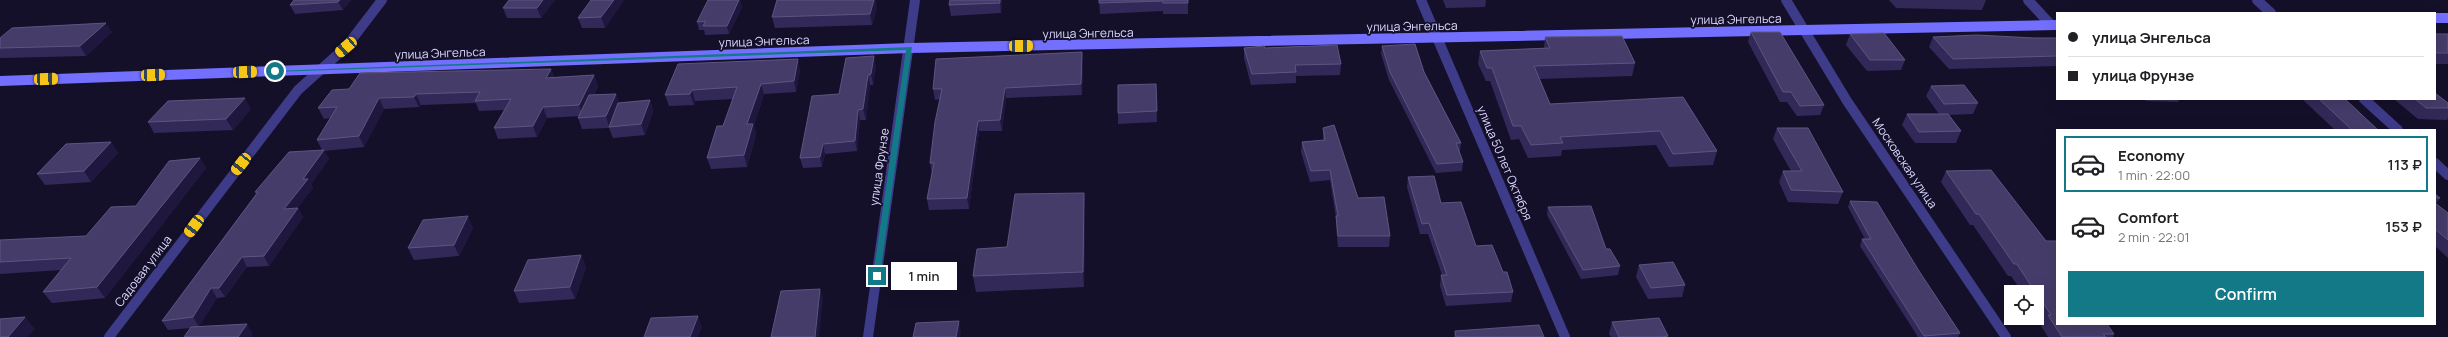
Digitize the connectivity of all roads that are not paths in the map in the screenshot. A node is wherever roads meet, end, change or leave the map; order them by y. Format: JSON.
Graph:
{"nodes":[{"id":1,"x":382,"y":0,"type":"edge"},
{"id":2,"x":915,"y":0,"type":"edge"},
{"id":3,"x":1420,"y":0,"type":"edge"},
{"id":4,"x":1786,"y":0,"type":"edge"},
{"id":5,"x":2028,"y":0,"type":"edge"},
{"id":6,"x":2257,"y":0,"type":"edge"},
{"id":7,"x":2270,"y":12,"type":"edge"},
{"id":8,"x":2436,"y":18,"type":"edge"},
{"id":9,"x":2448,"y":18,"type":"edge"},
{"id":10,"x":2054,"y":25,"type":"edge"},
{"id":11,"x":1806,"y":30,"type":"junction"},
{"id":12,"x":1436,"y":37,"type":"junction"},
{"id":13,"x":910,"y":48,"type":"junction"},
{"id":14,"x":321,"y":69,"type":"junction"},
{"id":15,"x":0,"y":81,"type":"edge"},
{"id":16,"x":2365,"y":100,"type":"edge"},
{"id":17,"x":2397,"y":129,"type":"edge"},
{"id":18,"x":2436,"y":164,"type":"edge"},
{"id":19,"x":2448,"y":175,"type":"edge"},
{"id":20,"x":109,"y":337,"type":"edge"},
{"id":21,"x":868,"y":337,"type":"edge"},
{"id":22,"x":1566,"y":337,"type":"edge"},
{"id":23,"x":2006,"y":337,"type":"edge"}],
"edges":[{"from":1,"to":14,"type":"street","name":"Садовая улица"},
{"from":2,"to":13,"type":"street","name":"улица Фрунзе"},
{"from":3,"to":12,"type":"street","name":"улица 50 лет Октября"},
{"from":4,"to":11,"type":"street","name":"Московская улица"},
{"from":5,"to":10,"type":"street"},
{"from":6,"to":7,"type":"street"},
{"from":8,"to":9,"type":"main road"},
{"from":10,"to":11,"type":"main road","name":"улица Энгельса"},
{"from":11,"to":12,"type":"main road","name":"улица Энгельса"},
{"from":11,"to":23,"type":"street","name":"Московская улица"},
{"from":12,"to":13,"type":"main road","name":"улица Энгельса"},
{"from":12,"to":22,"type":"street","name":"улица 50 лет Октября"},
{"from":13,"to":14,"type":"main road","name":"улица Энгельса"},
{"from":13,"to":21,"type":"street","name":"улица Фрунзе"},
{"from":14,"to":15,"type":"main road","name":"улица Энгельса"},
{"from":14,"to":20,"type":"street","name":"Садовая улица"},
{"from":16,"to":17,"type":"street"},
{"from":18,"to":19,"type":"street"}]}
